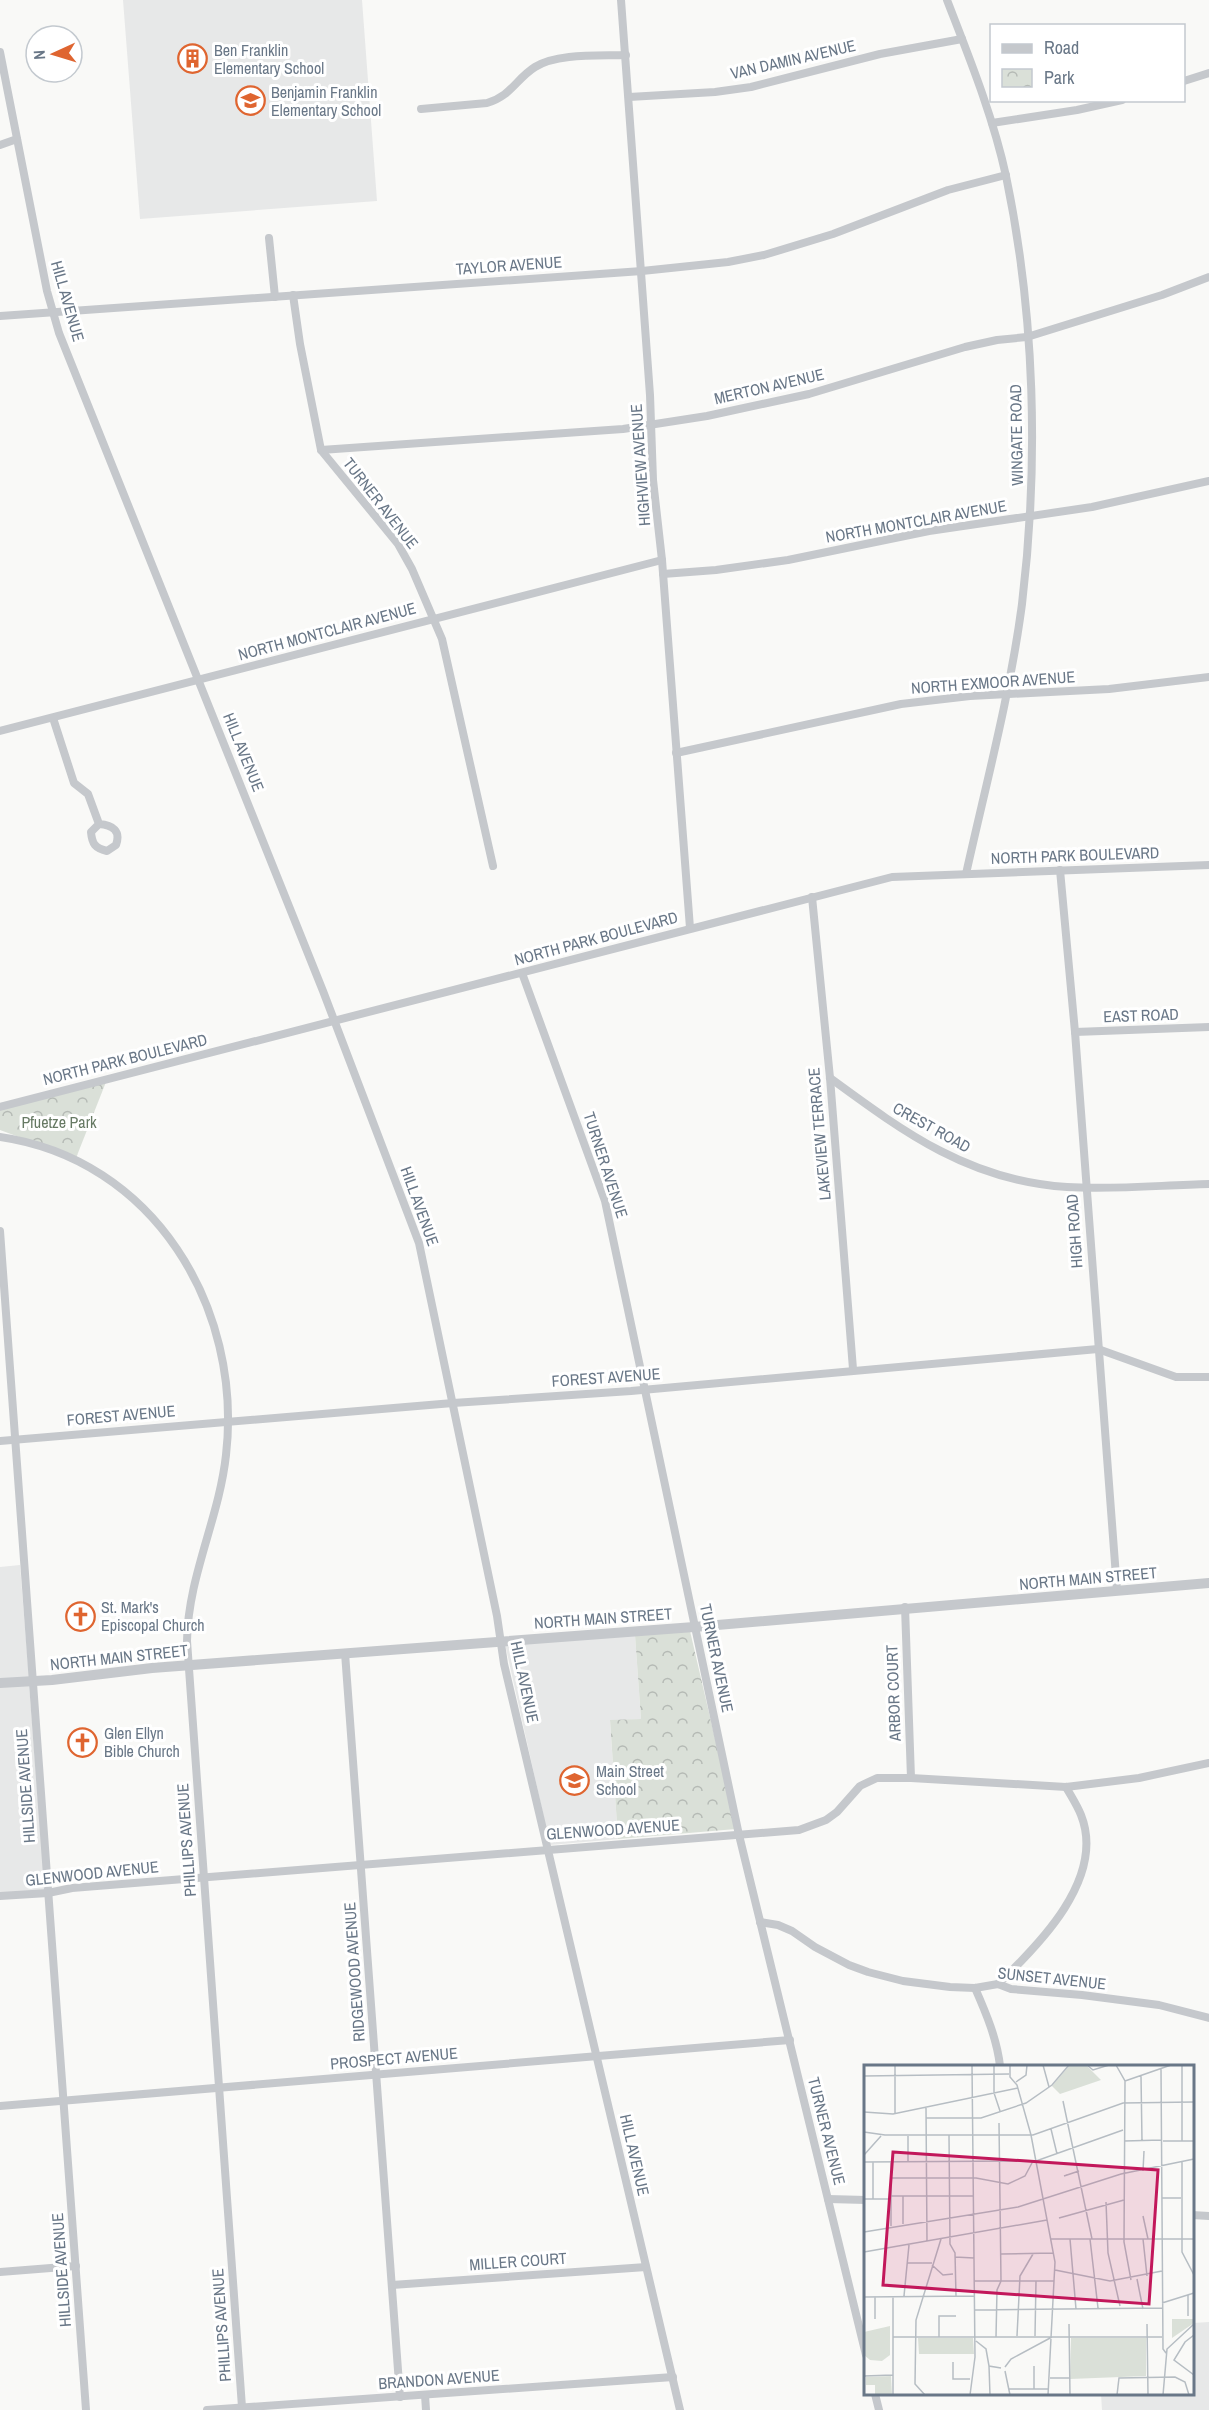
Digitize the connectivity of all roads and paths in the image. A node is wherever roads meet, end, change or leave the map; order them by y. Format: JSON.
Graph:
{"nodes":[{"id":1,"x":621,"y":0,"type":"edge"},
{"id":2,"x":947,"y":0,"type":"edge"},
{"id":3,"x":962,"y":39,"type":"junction"},
{"id":4,"x":0,"y":52,"type":"edge"},
{"id":5,"x":626,"y":55,"type":"junction"},
{"id":6,"x":1209,"y":73,"type":"edge"},
{"id":7,"x":1185,"y":81,"type":"edge"},
{"id":8,"x":629,"y":97,"type":"junction"},
{"id":9,"x":1113,"y":102,"type":"edge"},
{"id":10,"x":421,"y":109,"type":"dead end"},
{"id":11,"x":992,"y":123,"type":"junction"},
{"id":12,"x":17,"y":139,"type":"junction"},
{"id":13,"x":0,"y":145,"type":"edge"},
{"id":14,"x":1006,"y":175,"type":"junction"},
{"id":15,"x":269,"y":238,"type":"dead end"},
{"id":16,"x":642,"y":271,"type":"junction"},
{"id":17,"x":1209,"y":277,"type":"edge"},
{"id":18,"x":294,"y":295,"type":"junction"},
{"id":19,"x":275,"y":297,"type":"junction"},
{"id":20,"x":53,"y":312,"type":"junction"},
{"id":21,"x":0,"y":316,"type":"edge"},
{"id":22,"x":1027,"y":336,"type":"junction"},
{"id":23,"x":651,"y":425,"type":"junction"},
{"id":24,"x":321,"y":450,"type":"junction"},
{"id":25,"x":1209,"y":481,"type":"edge"},
{"id":26,"x":1031,"y":517,"type":"junction"},
{"id":27,"x":662,"y":560,"type":"junction"},
{"id":28,"x":663,"y":574,"type":"junction"},
{"id":29,"x":433,"y":619,"type":"junction"},
{"id":30,"x":1209,"y":677,"type":"edge"},
{"id":31,"x":199,"y":680,"type":"junction"},
{"id":32,"x":1006,"y":695,"type":"junction"},
{"id":33,"x":53,"y":718,"type":"junction"},
{"id":34,"x":0,"y":731,"type":"edge"},
{"id":35,"x":676,"y":753,"type":"junction"},
{"id":36,"x":99,"y":824,"type":"dead end"},
{"id":37,"x":1209,"y":865,"type":"edge"},
{"id":38,"x":493,"y":866,"type":"dead end"},
{"id":39,"x":1060,"y":870,"type":"junction"},
{"id":40,"x":966,"y":874,"type":"junction"},
{"id":41,"x":812,"y":897,"type":"junction"},
{"id":42,"x":690,"y":928,"type":"junction"},
{"id":43,"x":522,"y":973,"type":"junction"},
{"id":44,"x":333,"y":1021,"type":"junction"},
{"id":45,"x":1209,"y":1027,"type":"edge"},
{"id":46,"x":1075,"y":1032,"type":"junction"},
{"id":47,"x":830,"y":1078,"type":"junction"},
{"id":48,"x":0,"y":1107,"type":"edge"},
{"id":49,"x":0,"y":1137,"type":"edge"},
{"id":50,"x":1209,"y":1184,"type":"edge"},
{"id":51,"x":1086,"y":1187,"type":"junction"},
{"id":52,"x":0,"y":1231,"type":"edge"},
{"id":53,"x":1098,"y":1349,"type":"junction"},
{"id":54,"x":853,"y":1369,"type":"junction"},
{"id":55,"x":1209,"y":1377,"type":"edge"},
{"id":56,"x":644,"y":1390,"type":"junction"},
{"id":57,"x":453,"y":1403,"type":"junction"},
{"id":58,"x":229,"y":1421,"type":"junction"},
{"id":59,"x":15,"y":1440,"type":"junction"},
{"id":60,"x":0,"y":1441,"type":"edge"},
{"id":61,"x":1209,"y":1583,"type":"edge"},
{"id":62,"x":1117,"y":1590,"type":"junction"},
{"id":63,"x":905,"y":1607,"type":"junction"},
{"id":64,"x":694,"y":1627,"type":"junction"},
{"id":65,"x":501,"y":1640,"type":"junction"},
{"id":66,"x":345,"y":1653,"type":"junction"},
{"id":67,"x":189,"y":1665,"type":"junction"},
{"id":68,"x":32,"y":1681,"type":"junction"},
{"id":69,"x":0,"y":1683,"type":"edge"},
{"id":70,"x":1209,"y":1763,"type":"edge"},
{"id":71,"x":911,"y":1778,"type":"junction"},
{"id":72,"x":1065,"y":1787,"type":"junction"},
{"id":73,"x":740,"y":1835,"type":"junction"},
{"id":74,"x":548,"y":1849,"type":"junction"},
{"id":75,"x":361,"y":1864,"type":"junction"},
{"id":76,"x":204,"y":1877,"type":"junction"},
{"id":77,"x":48,"y":1893,"type":"junction"},
{"id":78,"x":0,"y":1896,"type":"edge"},
{"id":79,"x":760,"y":1922,"type":"junction"},
{"id":80,"x":998,"y":1984,"type":"junction"},
{"id":81,"x":975,"y":1988,"type":"junction"},
{"id":82,"x":1209,"y":2018,"type":"edge"},
{"id":83,"x":790,"y":2040,"type":"junction"},
{"id":84,"x":597,"y":2056,"type":"junction"},
{"id":85,"x":1000,"y":2065,"type":"edge"},
{"id":86,"x":376,"y":2075,"type":"junction"},
{"id":87,"x":219,"y":2088,"type":"junction"},
{"id":88,"x":64,"y":2101,"type":"junction"},
{"id":89,"x":0,"y":2106,"type":"edge"},
{"id":90,"x":828,"y":2199,"type":"junction"},
{"id":91,"x":864,"y":2200,"type":"edge"},
{"id":92,"x":1194,"y":2215,"type":"edge"},
{"id":93,"x":1209,"y":2216,"type":"edge"},
{"id":94,"x":76,"y":2266,"type":"junction"},
{"id":95,"x":646,"y":2267,"type":"junction"},
{"id":96,"x":0,"y":2272,"type":"edge"},
{"id":97,"x":392,"y":2285,"type":"junction"},
{"id":98,"x":864,"y":2347,"type":"edge"},
{"id":99,"x":673,"y":2378,"type":"junction"},
{"id":100,"x":424,"y":2395,"type":"junction"},
{"id":101,"x":875,"y":2395,"type":"edge"},
{"id":102,"x":400,"y":2397,"type":"junction"},
{"id":103,"x":242,"y":2408,"type":"junction"},
{"id":104,"x":86,"y":2410,"type":"edge"},
{"id":105,"x":207,"y":2410,"type":"edge"},
{"id":106,"x":426,"y":2410,"type":"edge"},
{"id":107,"x":680,"y":2410,"type":"edge"},
{"id":108,"x":879,"y":2410,"type":"edge"}],
"edges":[{"from":1,"to":5,"type":"street","name":"HIGHVIEW AVENUE"},
{"from":2,"to":3,"type":"street","name":"WINGATE ROAD"},
{"from":3,"to":8,"type":"street","name":"VAN DAMIN AVENUE"},
{"from":3,"to":11,"type":"street","name":"WINGATE ROAD"},
{"from":4,"to":12,"type":"street","name":"HILL AVENUE"},
{"from":5,"to":8,"type":"street","name":"HIGHVIEW AVENUE"},
{"from":5,"to":10,"type":"street"},
{"from":6,"to":7,"type":"street"},
{"from":8,"to":16,"type":"street","name":"HIGHVIEW AVENUE"},
{"from":9,"to":11,"type":"street"},
{"from":11,"to":14,"type":"street","name":"WINGATE ROAD"},
{"from":12,"to":13,"type":"street"},
{"from":12,"to":20,"type":"street","name":"HILL AVENUE"},
{"from":14,"to":16,"type":"street","name":"TAYLOR AVENUE"},
{"from":14,"to":22,"type":"street","name":"WINGATE ROAD"},
{"from":15,"to":19,"type":"street"},
{"from":16,"to":18,"type":"street","name":"TAYLOR AVENUE"},
{"from":16,"to":23,"type":"street","name":"HIGHVIEW AVENUE"},
{"from":17,"to":22,"type":"street","name":"MERTON AVENUE"},
{"from":18,"to":19,"type":"street","name":"TAYLOR AVENUE"},
{"from":18,"to":24,"type":"street","name":"TURNER AVENUE"},
{"from":19,"to":20,"type":"street","name":"TAYLOR AVENUE"},
{"from":20,"to":21,"type":"street","name":"TAYLOR AVENUE"},
{"from":20,"to":31,"type":"street","name":"HILL AVENUE"},
{"from":22,"to":23,"type":"street","name":"MERTON AVENUE"},
{"from":22,"to":26,"type":"street","name":"WINGATE ROAD"},
{"from":23,"to":24,"type":"street","name":"MERTON AVENUE"},
{"from":23,"to":27,"type":"street","name":"HIGHVIEW AVENUE"},
{"from":24,"to":29,"type":"street","name":"TURNER AVENUE"},
{"from":25,"to":26,"type":"street","name":"NORTH MONTCLAIR AVENUE"},
{"from":26,"to":28,"type":"street","name":"NORTH MONTCLAIR AVENUE"},
{"from":26,"to":32,"type":"street","name":"WINGATE ROAD"},
{"from":27,"to":28,"type":"street","name":"HIGHVIEW AVENUE"},
{"from":27,"to":29,"type":"street","name":"NORTH MONTCLAIR AVENUE"},
{"from":28,"to":35,"type":"street","name":"HIGHVIEW AVENUE"},
{"from":29,"to":31,"type":"street","name":"NORTH MONTCLAIR AVENUE"},
{"from":29,"to":38,"type":"street","name":"TURNER AVENUE"},
{"from":30,"to":32,"type":"street","name":"NORTH EXMOOR AVENUE"},
{"from":31,"to":33,"type":"street","name":"NORTH MONTCLAIR AVENUE"},
{"from":31,"to":44,"type":"street","name":"HILL AVENUE"},
{"from":32,"to":35,"type":"street","name":"NORTH EXMOOR AVENUE"},
{"from":32,"to":40,"type":"street","name":"WINGATE ROAD"},
{"from":33,"to":34,"type":"street","name":"NORTH MONTCLAIR AVENUE"},
{"from":33,"to":36,"type":"street"},
{"from":35,"to":42,"type":"street","name":"HIGHVIEW AVENUE"},
{"from":37,"to":39,"type":"street","name":"NORTH PARK BOULEVARD"},
{"from":39,"to":40,"type":"street","name":"NORTH PARK BOULEVARD"},
{"from":39,"to":46,"type":"street","name":"HIGH ROAD"},
{"from":40,"to":41,"type":"street","name":"NORTH PARK BOULEVARD"},
{"from":41,"to":42,"type":"street","name":"NORTH PARK BOULEVARD"},
{"from":41,"to":47,"type":"street","name":"LAKEVIEW TERRACE"},
{"from":42,"to":43,"type":"street","name":"NORTH PARK BOULEVARD"},
{"from":43,"to":44,"type":"street","name":"NORTH PARK BOULEVARD"},
{"from":43,"to":56,"type":"street","name":"TURNER AVENUE"},
{"from":44,"to":48,"type":"street","name":"NORTH PARK BOULEVARD"},
{"from":44,"to":57,"type":"street","name":"HILL AVENUE"},
{"from":45,"to":46,"type":"street","name":"EAST ROAD"},
{"from":46,"to":51,"type":"street","name":"HIGH ROAD"},
{"from":47,"to":51,"type":"street","name":"CREST ROAD"},
{"from":47,"to":54,"type":"street","name":"LAKEVIEW TERRACE"},
{"from":49,"to":58,"type":"street","name":"PHILLIPS AVENUE"},
{"from":50,"to":51,"type":"street","name":"CREST ROAD"},
{"from":51,"to":53,"type":"street","name":"HIGH ROAD"},
{"from":52,"to":59,"type":"street","name":"HILLSIDE AVENUE"},
{"from":53,"to":54,"type":"street","name":"FOREST AVENUE"},
{"from":53,"to":55,"type":"street","name":"FOREST AVENUE"},
{"from":53,"to":62,"type":"street","name":"HIGH ROAD"},
{"from":54,"to":56,"type":"street","name":"FOREST AVENUE"},
{"from":56,"to":57,"type":"street","name":"FOREST AVENUE"},
{"from":56,"to":64,"type":"street","name":"TURNER AVENUE"},
{"from":57,"to":58,"type":"street","name":"FOREST AVENUE"},
{"from":57,"to":65,"type":"street","name":"HILL AVENUE"},
{"from":58,"to":59,"type":"street","name":"FOREST AVENUE"},
{"from":58,"to":67,"type":"street","name":"PHILLIPS AVENUE"},
{"from":59,"to":60,"type":"street","name":"FOREST AVENUE"},
{"from":59,"to":68,"type":"street","name":"HILLSIDE AVENUE"},
{"from":61,"to":62,"type":"street","name":"NORTH MAIN STREET"},
{"from":62,"to":63,"type":"street","name":"NORTH MAIN STREET"},
{"from":63,"to":64,"type":"street","name":"NORTH MAIN STREET"},
{"from":63,"to":71,"type":"street","name":"ARBOR COURT"},
{"from":64,"to":65,"type":"street","name":"NORTH MAIN STREET"},
{"from":64,"to":73,"type":"street","name":"TURNER AVENUE"},
{"from":65,"to":66,"type":"street","name":"NORTH MAIN STREET"},
{"from":65,"to":74,"type":"street","name":"HILL AVENUE"},
{"from":66,"to":67,"type":"street","name":"NORTH MAIN STREET"},
{"from":66,"to":75,"type":"street","name":"RIDGEWOOD AVENUE"},
{"from":67,"to":68,"type":"street","name":"NORTH MAIN STREET"},
{"from":67,"to":76,"type":"street","name":"PHILLIPS AVENUE"},
{"from":68,"to":69,"type":"street","name":"NORTH MAIN STREET"},
{"from":68,"to":77,"type":"street","name":"HILLSIDE AVENUE"},
{"from":70,"to":72,"type":"street","name":"GLENWOOD AVENUE"},
{"from":71,"to":72,"type":"street","name":"GLENWOOD AVENUE"},
{"from":71,"to":73,"type":"street","name":"GLENWOOD AVENUE"},
{"from":72,"to":80,"type":"street"},
{"from":73,"to":74,"type":"street","name":"GLENWOOD AVENUE"},
{"from":73,"to":79,"type":"street","name":"TURNER AVENUE"},
{"from":74,"to":75,"type":"street","name":"GLENWOOD AVENUE"},
{"from":74,"to":84,"type":"street","name":"HILL AVENUE"},
{"from":75,"to":76,"type":"street","name":"GLENWOOD AVENUE"},
{"from":75,"to":86,"type":"street","name":"RIDGEWOOD AVENUE"},
{"from":76,"to":77,"type":"street","name":"GLENWOOD AVENUE"},
{"from":76,"to":87,"type":"street","name":"PHILLIPS AVENUE"},
{"from":77,"to":78,"type":"street","name":"GLENWOOD AVENUE"},
{"from":77,"to":88,"type":"street","name":"HILLSIDE AVENUE"},
{"from":79,"to":81,"type":"street","name":"SUNSET AVENUE"},
{"from":79,"to":83,"type":"street","name":"TURNER AVENUE"},
{"from":80,"to":81,"type":"street","name":"SUNSET AVENUE"},
{"from":80,"to":82,"type":"street","name":"SUNSET AVENUE"},
{"from":81,"to":85,"type":"street"},
{"from":83,"to":84,"type":"street","name":"PROSPECT AVENUE"},
{"from":83,"to":90,"type":"street","name":"TURNER AVENUE"},
{"from":84,"to":86,"type":"street","name":"PROSPECT AVENUE"},
{"from":84,"to":95,"type":"street","name":"HILL AVENUE"},
{"from":86,"to":87,"type":"street","name":"PROSPECT AVENUE"},
{"from":86,"to":97,"type":"street","name":"RIDGEWOOD AVENUE"},
{"from":87,"to":88,"type":"street","name":"PROSPECT AVENUE"},
{"from":87,"to":103,"type":"street","name":"PHILLIPS AVENUE"},
{"from":88,"to":89,"type":"street","name":"PROSPECT AVENUE"},
{"from":88,"to":94,"type":"street","name":"HILLSIDE AVENUE"},
{"from":90,"to":91,"type":"street"},
{"from":90,"to":98,"type":"street","name":"TURNER AVENUE"},
{"from":92,"to":93,"type":"street"},
{"from":94,"to":96,"type":"street"},
{"from":94,"to":104,"type":"street","name":"HILLSIDE AVENUE"},
{"from":95,"to":97,"type":"street","name":"MILLER COURT"},
{"from":95,"to":99,"type":"street","name":"HILL AVENUE"},
{"from":97,"to":102,"type":"street","name":"RIDGEWOOD AVENUE"},
{"from":99,"to":100,"type":"street","name":"BRANDON AVENUE"},
{"from":99,"to":107,"type":"street","name":"HILL AVENUE"},
{"from":100,"to":102,"type":"street","name":"BRANDON AVENUE"},
{"from":100,"to":106,"type":"street"},
{"from":101,"to":108,"type":"street"},
{"from":102,"to":103,"type":"street","name":"BRANDON AVENUE"},
{"from":103,"to":105,"type":"street","name":"BRANDON AVENUE"}]}
